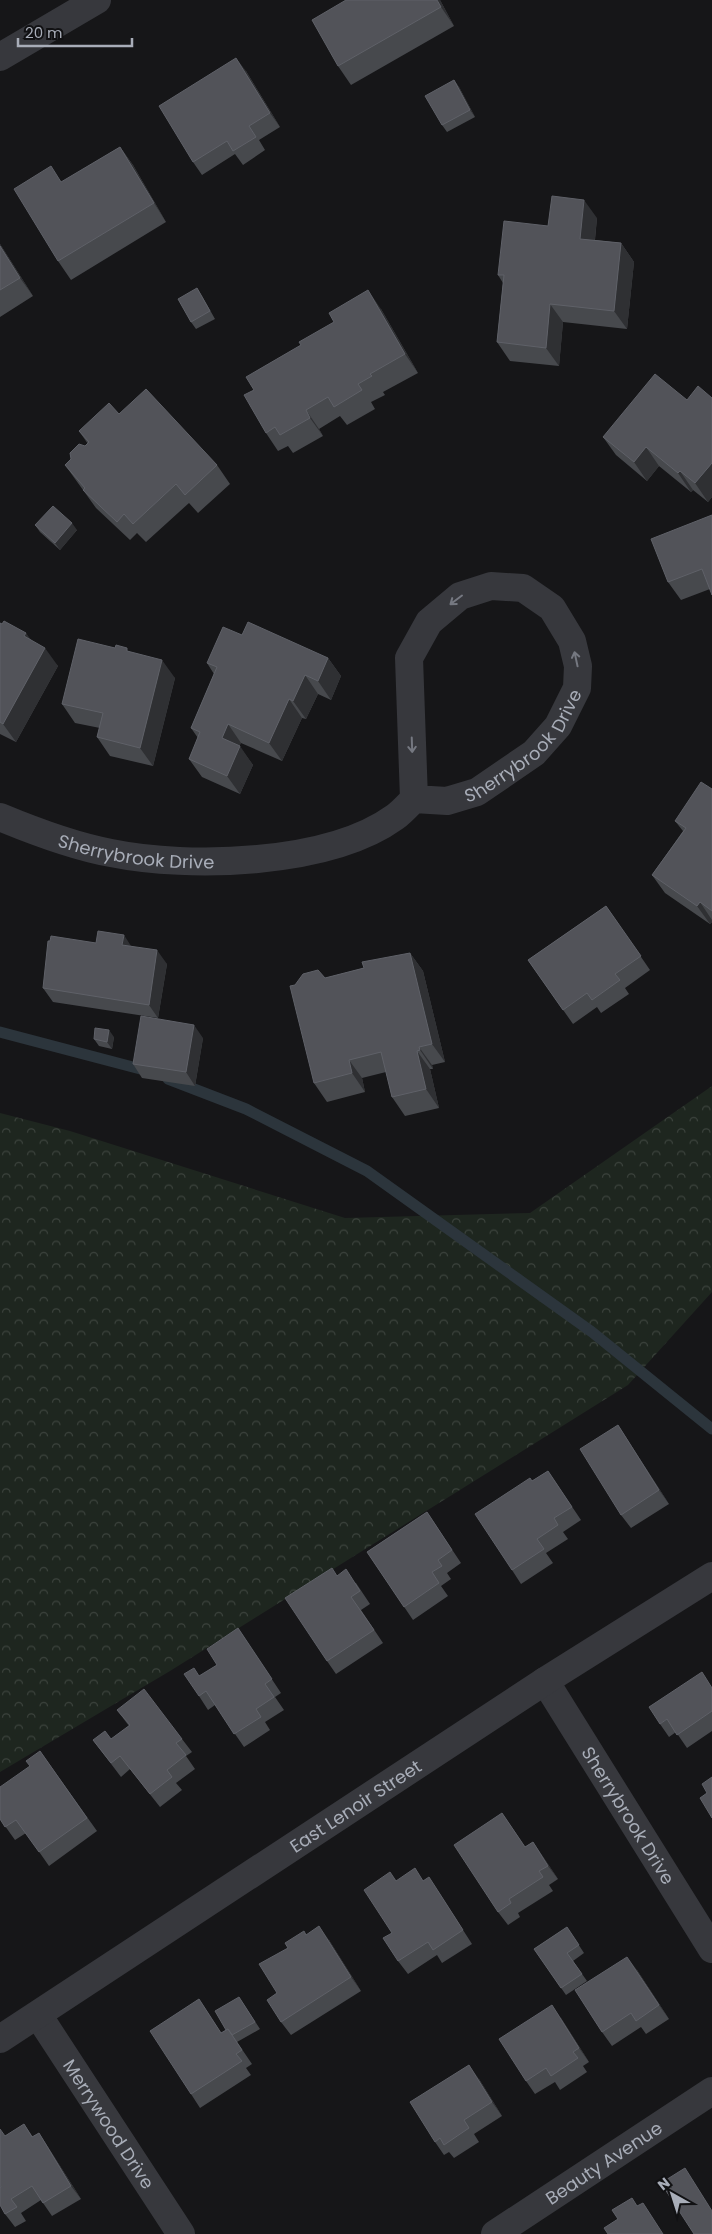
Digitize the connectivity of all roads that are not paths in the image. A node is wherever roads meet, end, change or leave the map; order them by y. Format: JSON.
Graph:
{"nodes":[{"id":1,"x":97,"y":0,"type":"edge"},
{"id":2,"x":0,"y":57,"type":"edge"},
{"id":3,"x":414,"y":799,"type":"junction"},
{"id":4,"x":0,"y":817,"type":"edge"},
{"id":5,"x":712,"y":1576,"type":"edge"},
{"id":6,"x":545,"y":1680,"type":"junction"},
{"id":7,"x":712,"y":1949,"type":"edge"},
{"id":8,"x":38,"y":2015,"type":"junction"},
{"id":9,"x":0,"y":2039,"type":"edge"},
{"id":10,"x":712,"y":2091,"type":"edge"},
{"id":11,"x":181,"y":2234,"type":"edge"},
{"id":12,"x":495,"y":2234,"type":"edge"}],
"edges":[{"from":1,"to":2,"type":"street"},
{"from":3,"to":3,"type":"street","name":"Sherrybrook Drive","one_way":true},
{"from":3,"to":4,"type":"street","name":"Sherrybrook Drive"},
{"from":5,"to":6,"type":"street","name":"East Lenoir Street"},
{"from":6,"to":7,"type":"street","name":"Sherrybrook Drive"},
{"from":6,"to":8,"type":"street","name":"East Lenoir Street"},
{"from":8,"to":9,"type":"street","name":"East Lenoir Street"},
{"from":8,"to":11,"type":"street","name":"Merrywood Drive"},
{"from":10,"to":12,"type":"street","name":"Beauty Avenue"}]}
